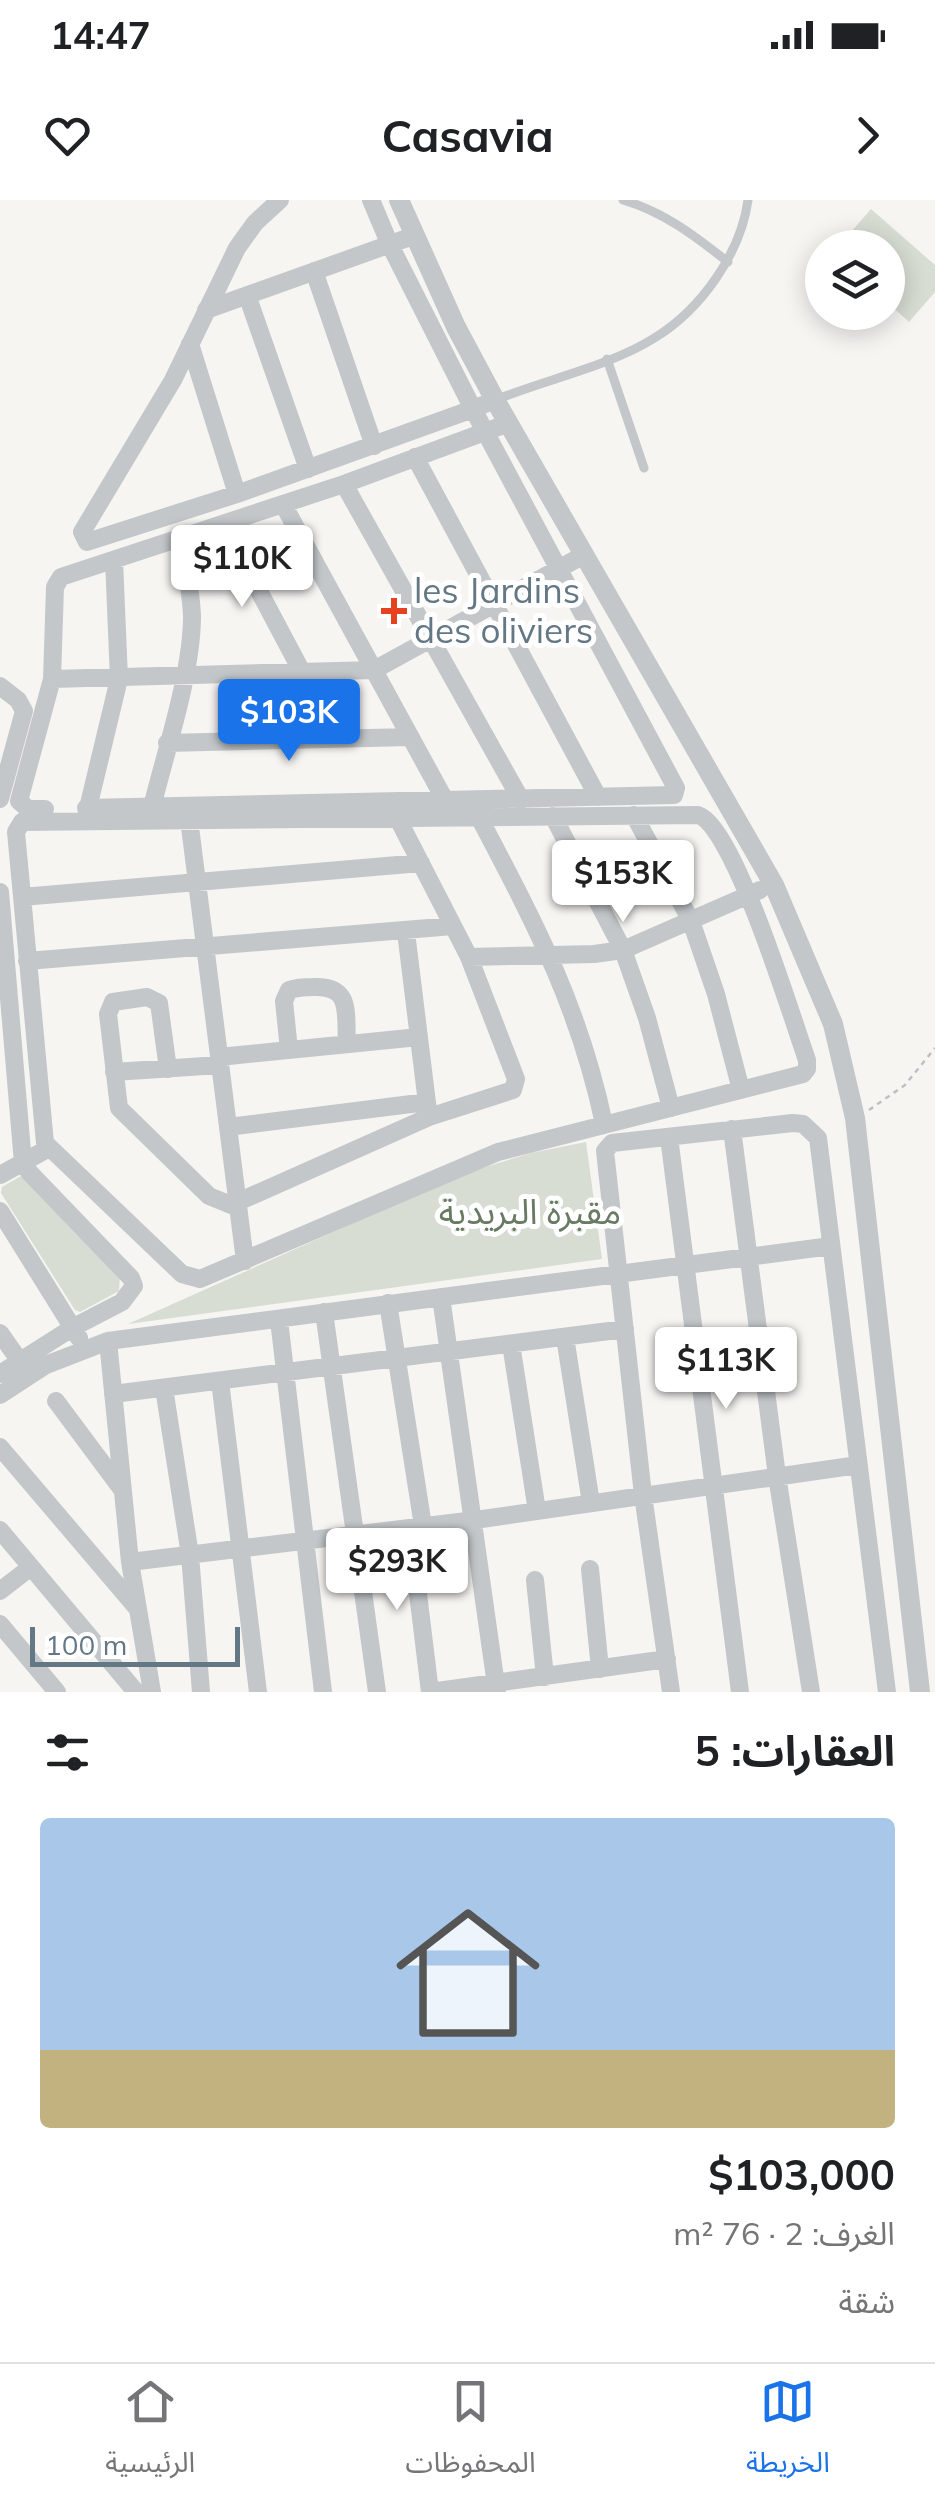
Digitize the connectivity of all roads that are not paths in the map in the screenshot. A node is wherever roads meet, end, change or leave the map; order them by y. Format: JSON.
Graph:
{"nodes":[{"id":1,"x":280,"y":200,"type":"edge"},
{"id":2,"x":371,"y":200,"type":"edge"},
{"id":3,"x":399,"y":200,"type":"edge"},
{"id":4,"x":624,"y":200,"type":"edge"},
{"id":5,"x":748,"y":200,"type":"edge"},
{"id":6,"x":413,"y":236,"type":"junction"},
{"id":7,"x":390,"y":245,"type":"junction"},
{"id":8,"x":728,"y":262,"type":"junction"},
{"id":9,"x":314,"y":272,"type":"junction"},
{"id":10,"x":247,"y":295,"type":"junction"},
{"id":11,"x":206,"y":310,"type":"junction"},
{"id":12,"x":190,"y":344,"type":"junction"},
{"id":13,"x":606,"y":359,"type":"junction"},
{"id":14,"x":495,"y":400,"type":"junction"},
{"id":15,"x":473,"y":409,"type":"junction"},
{"id":16,"x":508,"y":423,"type":"junction"},
{"id":17,"x":486,"y":432,"type":"junction"},
{"id":18,"x":374,"y":446,"type":"junction"},
{"id":19,"x":415,"y":458,"type":"junction"},
{"id":20,"x":644,"y":468,"type":"dead end"},
{"id":21,"x":308,"y":469,"type":"junction"},
{"id":22,"x":344,"y":484,"type":"junction"},
{"id":23,"x":237,"y":494,"type":"junction"},
{"id":24,"x":282,"y":504,"type":"junction"},
{"id":25,"x":224,"y":524,"type":"junction"},
{"id":26,"x":178,"y":539,"type":"junction"},
{"id":27,"x":582,"y":556,"type":"junction"},
{"id":28,"x":114,"y":560,"type":"junction"},
{"id":29,"x":560,"y":568,"type":"junction"},
{"id":30,"x":494,"y":605,"type":"junction"},
{"id":31,"x":431,"y":639,"type":"junction"},
{"id":32,"x":374,"y":670,"type":"junction"},
{"id":33,"x":302,"y":672,"type":"junction"},
{"id":34,"x":184,"y":675,"type":"junction"},
{"id":35,"x":52,"y":679,"type":"junction"},
{"id":36,"x":119,"y":679,"type":"junction"},
{"id":37,"x":0,"y":686,"type":"edge"},
{"id":38,"x":10,"y":734,"type":"edge"},
{"id":39,"x":410,"y":736,"type":"junction"},
{"id":40,"x":167,"y":743,"type":"junction"},
{"id":41,"x":598,"y":797,"type":"junction"},
{"id":42,"x":0,"y":799,"type":"edge"},
{"id":43,"x":521,"y":800,"type":"junction"},
{"id":44,"x":446,"y":802,"type":"junction"},
{"id":45,"x":152,"y":807,"type":"junction"},
{"id":46,"x":88,"y":808,"type":"junction"},
{"id":47,"x":634,"y":815,"type":"junction"},
{"id":48,"x":479,"y":816,"type":"junction"},
{"id":49,"x":553,"y":816,"type":"junction"},
{"id":50,"x":397,"y":818,"type":"junction"},
{"id":51,"x":189,"y":819,"type":"junction"},
{"id":52,"x":420,"y":863,"type":"junction"},
{"id":53,"x":197,"y":882,"type":"junction"},
{"id":54,"x":774,"y":884,"type":"junction"},
{"id":55,"x":0,"y":892,"type":"edge"},
{"id":56,"x":749,"y":895,"type":"junction"},
{"id":57,"x":22,"y":898,"type":"junction"},
{"id":58,"x":690,"y":922,"type":"junction"},
{"id":59,"x":453,"y":926,"type":"junction"},
{"id":60,"x":406,"y":932,"type":"junction"},
{"id":61,"x":205,"y":948,"type":"junction"},
{"id":62,"x":623,"y":950,"type":"junction"},
{"id":63,"x":3,"y":952,"type":"edge"},
{"id":64,"x":551,"y":955,"type":"junction"},
{"id":65,"x":469,"y":957,"type":"junction"},
{"id":66,"x":28,"y":962,"type":"junction"},
{"id":67,"x":6,"y":1024,"type":"edge"},
{"id":68,"x":419,"y":1037,"type":"junction"},
{"id":69,"x":347,"y":1044,"type":"junction"},
{"id":70,"x":289,"y":1050,"type":"junction"},
{"id":71,"x":220,"y":1061,"type":"junction"},
{"id":72,"x":168,"y":1069,"type":"junction"},
{"id":73,"x":114,"y":1072,"type":"junction"},
{"id":74,"x":741,"y":1090,"type":"junction"},
{"id":75,"x":671,"y":1108,"type":"junction"},
{"id":76,"x":428,"y":1110,"type":"junction"},
{"id":77,"x":604,"y":1124,"type":"junction"},
{"id":78,"x":228,"y":1127,"type":"junction"},
{"id":79,"x":732,"y":1130,"type":"junction"},
{"id":80,"x":669,"y":1137,"type":"junction"},
{"id":81,"x":49,"y":1148,"type":"junction"},
{"id":82,"x":23,"y":1163,"type":"junction"},
{"id":83,"x":0,"y":1175,"type":"edge"},
{"id":84,"x":238,"y":1204,"type":"junction"},
{"id":85,"x":0,"y":1210,"type":"edge"},
{"id":86,"x":832,"y":1246,"type":"junction"},
{"id":87,"x":749,"y":1257,"type":"junction"},
{"id":88,"x":245,"y":1261,"type":"junction"},
{"id":89,"x":684,"y":1267,"type":"junction"},
{"id":90,"x":619,"y":1274,"type":"junction"},
{"id":91,"x":441,"y":1297,"type":"junction"},
{"id":92,"x":388,"y":1303,"type":"junction"},
{"id":93,"x":324,"y":1312,"type":"junction"},
{"id":94,"x":279,"y":1320,"type":"junction"},
{"id":95,"x":72,"y":1328,"type":"junction"},
{"id":96,"x":625,"y":1329,"type":"junction"},
{"id":97,"x":0,"y":1333,"type":"edge"},
{"id":98,"x":565,"y":1337,"type":"junction"},
{"id":99,"x":108,"y":1341,"type":"junction"},
{"id":100,"x":511,"y":1344,"type":"junction"},
{"id":101,"x":86,"y":1348,"type":"junction"},
{"id":102,"x":450,"y":1352,"type":"junction"},
{"id":103,"x":397,"y":1358,"type":"junction"},
{"id":104,"x":19,"y":1360,"type":"junction"},
{"id":105,"x":332,"y":1366,"type":"junction"},
{"id":106,"x":286,"y":1372,"type":"junction"},
{"id":107,"x":0,"y":1374,"type":"edge"},
{"id":108,"x":220,"y":1381,"type":"junction"},
{"id":109,"x":164,"y":1388,"type":"junction"},
{"id":110,"x":113,"y":1394,"type":"junction"},
{"id":111,"x":0,"y":1395,"type":"edge"},
{"id":112,"x":56,"y":1400,"type":"dead end"},
{"id":113,"x":0,"y":1448,"type":"edge"},
{"id":114,"x":858,"y":1465,"type":"junction"},
{"id":115,"x":778,"y":1476,"type":"junction"},
{"id":116,"x":712,"y":1485,"type":"junction"},
{"id":117,"x":123,"y":1492,"type":"junction"},
{"id":118,"x":644,"y":1495,"type":"junction"},
{"id":119,"x":590,"y":1503,"type":"junction"},
{"id":120,"x":536,"y":1511,"type":"junction"},
{"id":121,"x":475,"y":1520,"type":"junction"},
{"id":122,"x":417,"y":1527,"type":"junction"},
{"id":123,"x":0,"y":1530,"type":"edge"},
{"id":124,"x":355,"y":1535,"type":"junction"},
{"id":125,"x":305,"y":1541,"type":"junction"},
{"id":126,"x":240,"y":1549,"type":"junction"},
{"id":127,"x":190,"y":1555,"type":"junction"},
{"id":128,"x":130,"y":1562,"type":"junction"},
{"id":129,"x":31,"y":1567,"type":"junction"},
{"id":130,"x":590,"y":1569,"type":"dead end"},
{"id":131,"x":535,"y":1580,"type":"dead end"},
{"id":132,"x":0,"y":1591,"type":"edge"},
{"id":133,"x":136,"y":1608,"type":"junction"},
{"id":134,"x":0,"y":1624,"type":"edge"},
{"id":135,"x":667,"y":1659,"type":"junction"},
{"id":136,"x":600,"y":1669,"type":"junction"},
{"id":137,"x":546,"y":1677,"type":"junction"},
{"id":138,"x":497,"y":1688,"type":"edge"},
{"id":139,"x":57,"y":1692,"type":"edge"},
{"id":140,"x":136,"y":1692,"type":"edge"},
{"id":141,"x":152,"y":1692,"type":"edge"},
{"id":142,"x":201,"y":1692,"type":"edge"},
{"id":143,"x":258,"y":1692,"type":"edge"},
{"id":144,"x":323,"y":1692,"type":"edge"},
{"id":145,"x":378,"y":1692,"type":"edge"},
{"id":146,"x":430,"y":1692,"type":"edge"},
{"id":147,"x":671,"y":1692,"type":"edge"},
{"id":148,"x":740,"y":1692,"type":"edge"},
{"id":149,"x":811,"y":1692,"type":"edge"},
{"id":150,"x":887,"y":1692,"type":"edge"},
{"id":151,"x":920,"y":1692,"type":"edge"}],
"edges":[{"from":1,"to":11,"type":"street"},
{"from":2,"to":7,"type":"street"},
{"from":3,"to":6,"type":"street"},
{"from":4,"to":8,"type":"lane"},
{"from":5,"to":8,"type":"lane"},
{"from":6,"to":7,"type":"street"},
{"from":6,"to":14,"type":"street"},
{"from":7,"to":9,"type":"street"},
{"from":7,"to":15,"type":"street"},
{"from":8,"to":13,"type":"lane"},
{"from":9,"to":10,"type":"street"},
{"from":9,"to":18,"type":"street"},
{"from":10,"to":11,"type":"street"},
{"from":10,"to":21,"type":"street"},
{"from":11,"to":12,"type":"street"},
{"from":12,"to":23,"type":"street"},
{"from":12,"to":23,"type":"street"},
{"from":13,"to":14,"type":"lane"},
{"from":13,"to":20,"type":"lane"},
{"from":14,"to":15,"type":"street"},
{"from":14,"to":16,"type":"street"},
{"from":15,"to":17,"type":"street"},
{"from":15,"to":18,"type":"street"},
{"from":16,"to":17,"type":"street"},
{"from":16,"to":27,"type":"street"},
{"from":17,"to":19,"type":"street"},
{"from":17,"to":29,"type":"street"},
{"from":18,"to":21,"type":"street"},
{"from":19,"to":22,"type":"street"},
{"from":19,"to":30,"type":"street"},
{"from":21,"to":23,"type":"street"},
{"from":22,"to":24,"type":"street"},
{"from":22,"to":31,"type":"street"},
{"from":24,"to":25,"type":"street"},
{"from":24,"to":32,"type":"street"},
{"from":25,"to":26,"type":"street"},
{"from":25,"to":33,"type":"street"},
{"from":26,"to":28,"type":"street"},
{"from":26,"to":34,"type":"street"},
{"from":27,"to":29,"type":"street"},
{"from":27,"to":54,"type":"street"},
{"from":28,"to":35,"type":"street"},
{"from":28,"to":36,"type":"street"},
{"from":29,"to":30,"type":"street"},
{"from":29,"to":41,"type":"street"},
{"from":30,"to":31,"type":"street"},
{"from":30,"to":41,"type":"street"},
{"from":31,"to":32,"type":"street"},
{"from":31,"to":43,"type":"street"},
{"from":32,"to":33,"type":"street"},
{"from":32,"to":39,"type":"street"},
{"from":33,"to":34,"type":"street"},
{"from":34,"to":36,"type":"street"},
{"from":34,"to":40,"type":"street"},
{"from":35,"to":36,"type":"street"},
{"from":35,"to":46,"type":"street"},
{"from":36,"to":46,"type":"street"},
{"from":37,"to":38,"type":"street"},
{"from":38,"to":42,"type":"street"},
{"from":39,"to":40,"type":"street"},
{"from":39,"to":44,"type":"street"},
{"from":40,"to":45,"type":"street"},
{"from":41,"to":43,"type":"street"},
{"from":43,"to":44,"type":"street"},
{"from":44,"to":45,"type":"street"},
{"from":45,"to":46,"type":"street"},
{"from":47,"to":49,"type":"street"},
{"from":47,"to":56,"type":"street"},
{"from":47,"to":58,"type":"street"},
{"from":48,"to":49,"type":"street"},
{"from":48,"to":50,"type":"street"},
{"from":48,"to":64,"type":"street"},
{"from":49,"to":62,"type":"street"},
{"from":50,"to":51,"type":"street"},
{"from":50,"to":52,"type":"street"},
{"from":51,"to":53,"type":"street"},
{"from":51,"to":57,"type":"street"},
{"from":52,"to":53,"type":"street"},
{"from":52,"to":59,"type":"street"},
{"from":53,"to":57,"type":"street"},
{"from":53,"to":61,"type":"street"},
{"from":54,"to":56,"type":"street"},
{"from":54,"to":151,"type":"street"},
{"from":55,"to":63,"type":"street"},
{"from":56,"to":58,"type":"street"},
{"from":56,"to":74,"type":"street"},
{"from":57,"to":66,"type":"street"},
{"from":58,"to":62,"type":"street"},
{"from":58,"to":74,"type":"street"},
{"from":59,"to":60,"type":"street"},
{"from":59,"to":65,"type":"street"},
{"from":60,"to":61,"type":"street"},
{"from":60,"to":68,"type":"street"},
{"from":61,"to":66,"type":"street"},
{"from":61,"to":71,"type":"street"},
{"from":62,"to":64,"type":"street"},
{"from":62,"to":75,"type":"street"},
{"from":63,"to":67,"type":"street"},
{"from":64,"to":65,"type":"street"},
{"from":64,"to":77,"type":"street"},
{"from":65,"to":76,"type":"street"},
{"from":66,"to":81,"type":"street"},
{"from":67,"to":82,"type":"street"},
{"from":68,"to":69,"type":"street"},
{"from":68,"to":76,"type":"street"},
{"from":69,"to":70,"type":"street"},
{"from":69,"to":70,"type":"street"},
{"from":70,"to":71,"type":"street"},
{"from":71,"to":72,"type":"street"},
{"from":71,"to":78,"type":"street"},
{"from":72,"to":73,"type":"street"},
{"from":72,"to":73,"type":"street"},
{"from":73,"to":84,"type":"street"},
{"from":74,"to":75,"type":"street"},
{"from":75,"to":77,"type":"street"},
{"from":76,"to":78,"type":"street"},
{"from":76,"to":84,"type":"street"},
{"from":77,"to":88,"type":"street"},
{"from":78,"to":84,"type":"street"},
{"from":79,"to":80,"type":"street"},
{"from":79,"to":86,"type":"street"},
{"from":79,"to":87,"type":"street"},
{"from":80,"to":89,"type":"street"},
{"from":80,"to":90,"type":"street"},
{"from":81,"to":82,"type":"street"},
{"from":81,"to":88,"type":"street"},
{"from":82,"to":83,"type":"street"},
{"from":82,"to":95,"type":"street"},
{"from":84,"to":88,"type":"street"},
{"from":85,"to":95,"type":"street"},
{"from":86,"to":87,"type":"street"},
{"from":86,"to":114,"type":"street"},
{"from":87,"to":89,"type":"street"},
{"from":87,"to":115,"type":"street"},
{"from":89,"to":90,"type":"street"},
{"from":89,"to":116,"type":"street"},
{"from":90,"to":91,"type":"street"},
{"from":90,"to":96,"type":"street"},
{"from":91,"to":92,"type":"street"},
{"from":91,"to":102,"type":"street"},
{"from":92,"to":93,"type":"street"},
{"from":92,"to":103,"type":"street"},
{"from":93,"to":94,"type":"street"},
{"from":93,"to":105,"type":"street"},
{"from":94,"to":99,"type":"street"},
{"from":94,"to":106,"type":"street"},
{"from":95,"to":101,"type":"street"},
{"from":95,"to":104,"type":"street"},
{"from":96,"to":98,"type":"street"},
{"from":96,"to":118,"type":"street"},
{"from":97,"to":104,"type":"street"},
{"from":98,"to":100,"type":"street"},
{"from":98,"to":119,"type":"street"},
{"from":99,"to":101,"type":"street"},
{"from":99,"to":110,"type":"street"},
{"from":100,"to":102,"type":"street"},
{"from":100,"to":120,"type":"street"},
{"from":101,"to":111,"type":"street"},
{"from":102,"to":103,"type":"street"},
{"from":102,"to":121,"type":"street"},
{"from":103,"to":105,"type":"street"},
{"from":103,"to":122,"type":"street"},
{"from":104,"to":107,"type":"street"},
{"from":105,"to":106,"type":"street"},
{"from":105,"to":124,"type":"street"},
{"from":106,"to":108,"type":"street"},
{"from":106,"to":125,"type":"street"},
{"from":108,"to":109,"type":"street"},
{"from":108,"to":126,"type":"street"},
{"from":109,"to":110,"type":"street"},
{"from":109,"to":127,"type":"street"},
{"from":110,"to":117,"type":"street"},
{"from":112,"to":117,"type":"street"},
{"from":113,"to":133,"type":"street"},
{"from":114,"to":115,"type":"street"},
{"from":114,"to":150,"type":"street"},
{"from":115,"to":116,"type":"street"},
{"from":115,"to":149,"type":"street"},
{"from":116,"to":118,"type":"street"},
{"from":116,"to":148,"type":"street"},
{"from":117,"to":128,"type":"street"},
{"from":118,"to":119,"type":"street"},
{"from":118,"to":135,"type":"street"},
{"from":119,"to":120,"type":"street"},
{"from":120,"to":121,"type":"street"},
{"from":121,"to":122,"type":"street"},
{"from":121,"to":138,"type":"street"},
{"from":122,"to":124,"type":"street"},
{"from":122,"to":146,"type":"street"},
{"from":123,"to":129,"type":"street"},
{"from":124,"to":125,"type":"street"},
{"from":124,"to":145,"type":"street"},
{"from":125,"to":126,"type":"street"},
{"from":125,"to":144,"type":"street"},
{"from":126,"to":127,"type":"street"},
{"from":126,"to":143,"type":"street"},
{"from":127,"to":128,"type":"street"},
{"from":127,"to":142,"type":"street"},
{"from":128,"to":133,"type":"street"},
{"from":129,"to":132,"type":"street"},
{"from":129,"to":140,"type":"street"},
{"from":130,"to":136,"type":"street"},
{"from":131,"to":137,"type":"street"},
{"from":133,"to":141,"type":"street"},
{"from":134,"to":139,"type":"street"},
{"from":135,"to":136,"type":"street"},
{"from":135,"to":147,"type":"street"},
{"from":136,"to":137,"type":"street"},
{"from":137,"to":138,"type":"street"},
{"from":138,"to":146,"type":"street"}]}
